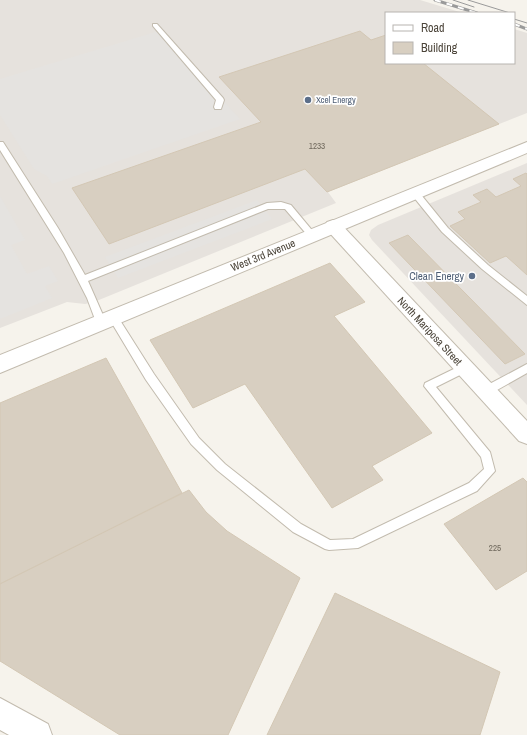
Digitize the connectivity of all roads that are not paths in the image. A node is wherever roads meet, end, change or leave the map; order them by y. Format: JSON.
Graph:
{"nodes":[{"id":1,"x":155,"y":25,"type":"dead end"},
{"id":2,"x":218,"y":107,"type":"dead end"},
{"id":3,"x":0,"y":144,"type":"edge"},
{"id":4,"x":527,"y":147,"type":"edge"},
{"id":5,"x":415,"y":193,"type":"junction"},
{"id":6,"x":333,"y":226,"type":"junction"},
{"id":7,"x":312,"y":235,"type":"junction"},
{"id":8,"x":82,"y":280,"type":"junction"},
{"id":9,"x":527,"y":301,"type":"edge"},
{"id":10,"x":107,"y":320,"type":"junction"},
{"id":11,"x":0,"y":364,"type":"edge"},
{"id":12,"x":464,"y":368,"type":"junction"},
{"id":13,"x":527,"y":368,"type":"edge"},
{"id":14,"x":486,"y":391,"type":"junction"},
{"id":15,"x":527,"y":435,"type":"edge"},
{"id":16,"x":0,"y":713,"type":"edge"},
{"id":17,"x":37,"y":735,"type":"edge"}],
"edges":[{"from":1,"to":2,"type":"lane"},
{"from":3,"to":8,"type":"lane"},
{"from":4,"to":5,"type":"street","name":"West 3rd Avenue"},
{"from":5,"to":6,"type":"street","name":"West 3rd Avenue"},
{"from":5,"to":9,"type":"lane"},
{"from":6,"to":7,"type":"street","name":"West 3rd Avenue"},
{"from":6,"to":12,"type":"street","name":"North Mariposa Street"},
{"from":7,"to":8,"type":"lane"},
{"from":7,"to":10,"type":"street","name":"West 3rd Avenue"},
{"from":8,"to":10,"type":"lane"},
{"from":10,"to":11,"type":"street","name":"West 3rd Avenue"},
{"from":10,"to":12,"type":"lane"},
{"from":12,"to":14,"type":"street","name":"North Mariposa Street"},
{"from":13,"to":14,"type":"lane"},
{"from":14,"to":15,"type":"street","name":"North Mariposa Street"},
{"from":16,"to":17,"type":"street"}]}
